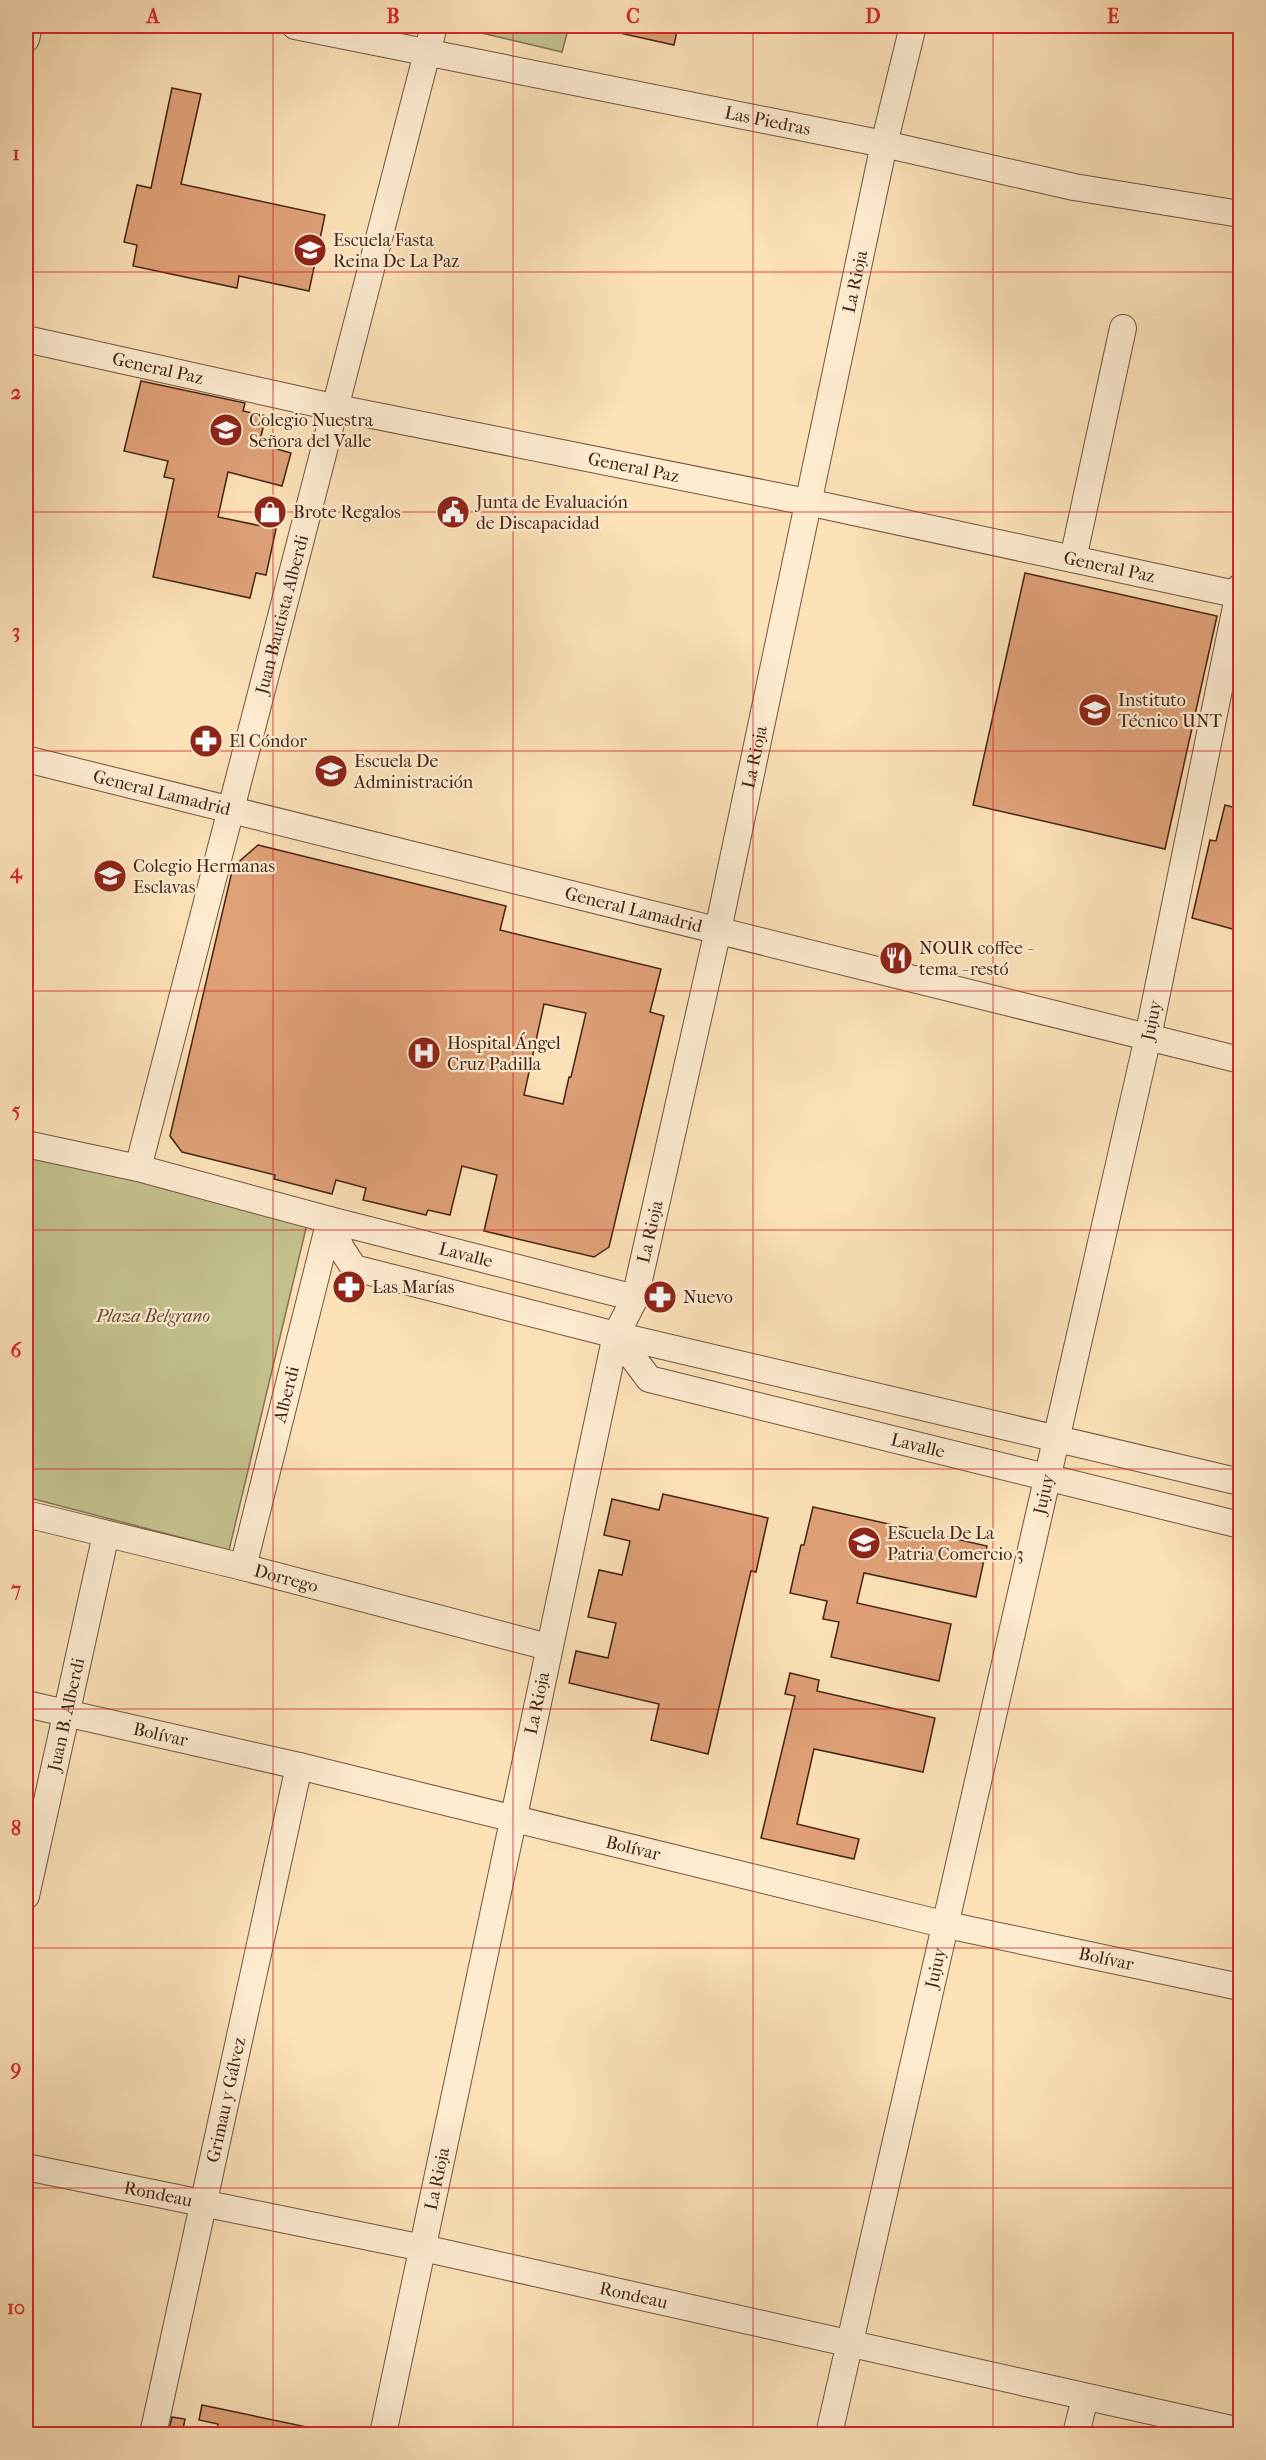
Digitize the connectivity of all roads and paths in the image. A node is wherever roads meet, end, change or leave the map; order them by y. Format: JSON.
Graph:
{"nodes":[{"id":1,"x":29,"y":26,"type":"edge"},
{"id":2,"x":295,"y":26,"type":"edge"},
{"id":3,"x":434,"y":26,"type":"edge"},
{"id":4,"x":913,"y":26,"type":"edge"},
{"id":5,"x":26,"y":39,"type":"edge"},
{"id":6,"x":428,"y":51,"type":"junction"},
{"id":7,"x":884,"y":144,"type":"junction"},
{"id":8,"x":1240,"y":214,"type":"edge"},
{"id":9,"x":1123,"y":328,"type":"dead end"},
{"id":10,"x":26,"y":339,"type":"edge"},
{"id":11,"x":337,"y":408,"type":"junction"},
{"id":12,"x":807,"y":502,"type":"junction"},
{"id":13,"x":1073,"y":559,"type":"junction"},
{"id":14,"x":1240,"y":592,"type":"edge"},
{"id":15,"x":26,"y":759,"type":"edge"},
{"id":16,"x":229,"y":811,"type":"junction"},
{"id":17,"x":718,"y":930,"type":"junction"},
{"id":18,"x":1148,"y":1037,"type":"junction"},
{"id":19,"x":1240,"y":1060,"type":"edge"},
{"id":20,"x":26,"y":1144,"type":"edge"},
{"id":21,"x":138,"y":1168,"type":"junction"},
{"id":22,"x":330,"y":1220,"type":"junction"},
{"id":23,"x":635,"y":1298,"type":"junction"},
{"id":24,"x":616,"y":1335,"type":"junction"},
{"id":25,"x":1057,"y":1438,"type":"junction"},
{"id":26,"x":1047,"y":1479,"type":"junction"},
{"id":27,"x":1240,"y":1482,"type":"edge"},
{"id":28,"x":26,"y":1514,"type":"edge"},
{"id":29,"x":1240,"y":1525,"type":"edge"},
{"id":30,"x":106,"y":1534,"type":"junction"},
{"id":31,"x":243,"y":1567,"type":"junction"},
{"id":32,"x":548,"y":1647,"type":"junction"},
{"id":33,"x":26,"y":1704,"type":"edge"},
{"id":34,"x":67,"y":1714,"type":"junction"},
{"id":35,"x":299,"y":1766,"type":"junction"},
{"id":36,"x":514,"y":1818,"type":"junction"},
{"id":37,"x":26,"y":1896,"type":"edge"},
{"id":38,"x":947,"y":1925,"type":"junction"},
{"id":39,"x":1240,"y":1987,"type":"edge"},
{"id":40,"x":26,"y":2167,"type":"edge"},
{"id":41,"x":203,"y":2203,"type":"junction"},
{"id":42,"x":423,"y":2248,"type":"junction"},
{"id":43,"x":850,"y":2346,"type":"junction"},
{"id":44,"x":1085,"y":2398,"type":"junction"},
{"id":45,"x":1240,"y":2431,"type":"edge"},
{"id":46,"x":153,"y":2434,"type":"edge"},
{"id":47,"x":384,"y":2434,"type":"edge"},
{"id":48,"x":829,"y":2434,"type":"edge"},
{"id":49,"x":1076,"y":2434,"type":"edge"}],
"edges":[{"from":1,"to":5,"type":"street"},
{"from":2,"to":6,"type":"street","name":"Las Piedras"},
{"from":3,"to":6,"type":"street","name":"Juan Bautista Alberdi"},
{"from":4,"to":7,"type":"street","name":"La Rioja"},
{"from":6,"to":7,"type":"street","name":"Las Piedras"},
{"from":6,"to":11,"type":"street","name":"Juan Bautista Alberdi"},
{"from":7,"to":8,"type":"street","name":"Las Piedras"},
{"from":7,"to":12,"type":"street","name":"La Rioja"},
{"from":9,"to":13,"type":"street"},
{"from":10,"to":11,"type":"street","name":"General Paz"},
{"from":11,"to":12,"type":"street","name":"General Paz"},
{"from":11,"to":16,"type":"street","name":"Juan Bautista Alberdi"},
{"from":12,"to":13,"type":"street","name":"General Paz"},
{"from":12,"to":17,"type":"street","name":"La Rioja"},
{"from":13,"to":14,"type":"street","name":"General Paz"},
{"from":14,"to":18,"type":"street","name":"Jujuy"},
{"from":15,"to":16,"type":"street","name":"General Lamadrid"},
{"from":16,"to":17,"type":"street","name":"General Lamadrid"},
{"from":16,"to":21,"type":"street","name":"Juan Bautista Alberdi"},
{"from":17,"to":18,"type":"street","name":"General Lamadrid"},
{"from":17,"to":23,"type":"street","name":"La Rioja"},
{"from":18,"to":19,"type":"street","name":"General Lamadrid"},
{"from":18,"to":25,"type":"street","name":"Jujuy"},
{"from":20,"to":21,"type":"street","name":"Lavalle"},
{"from":21,"to":22,"type":"street","name":"Lavalle"},
{"from":22,"to":23,"type":"street","name":"Lavalle"},
{"from":22,"to":24,"type":"street"},
{"from":22,"to":31,"type":"street","name":"Alberdi"},
{"from":23,"to":24,"type":"street","name":"La Rioja"},
{"from":24,"to":25,"type":"street"},
{"from":24,"to":26,"type":"street","name":"Lavalle"},
{"from":24,"to":32,"type":"street","name":"La Rioja"},
{"from":25,"to":26,"type":"street","name":"Jujuy"},
{"from":25,"to":27,"type":"street"},
{"from":26,"to":29,"type":"street","name":"Lavalle"},
{"from":26,"to":38,"type":"street","name":"Jujuy"},
{"from":28,"to":30,"type":"street","name":"Dorrego"},
{"from":30,"to":31,"type":"street","name":"Dorrego"},
{"from":30,"to":34,"type":"street","name":"Juan B. Alberdi"},
{"from":31,"to":32,"type":"street","name":"Dorrego"},
{"from":32,"to":36,"type":"street","name":"La Rioja"},
{"from":33,"to":34,"type":"street","name":"Bolívar"},
{"from":34,"to":35,"type":"street","name":"Bolívar"},
{"from":34,"to":37,"type":"street","name":"Juan B. Alberdi"},
{"from":35,"to":36,"type":"street","name":"Bolívar"},
{"from":35,"to":41,"type":"street","name":"Grimau y Gálvez"},
{"from":36,"to":38,"type":"street","name":"Bolívar"},
{"from":36,"to":42,"type":"street","name":"La Rioja"},
{"from":38,"to":39,"type":"street","name":"Bolívar"},
{"from":38,"to":43,"type":"street","name":"Jujuy"},
{"from":40,"to":41,"type":"street","name":"Rondeau"},
{"from":41,"to":42,"type":"street","name":"Rondeau"},
{"from":41,"to":46,"type":"street","name":"Grimau y Gálvez"},
{"from":42,"to":43,"type":"street","name":"Rondeau"},
{"from":42,"to":47,"type":"street","name":"La Rioja"},
{"from":43,"to":44,"type":"street","name":"Rondeau"},
{"from":43,"to":48,"type":"street","name":"Jujuy"},
{"from":44,"to":45,"type":"street","name":"Rondeau"},
{"from":44,"to":49,"type":"street"}]}
